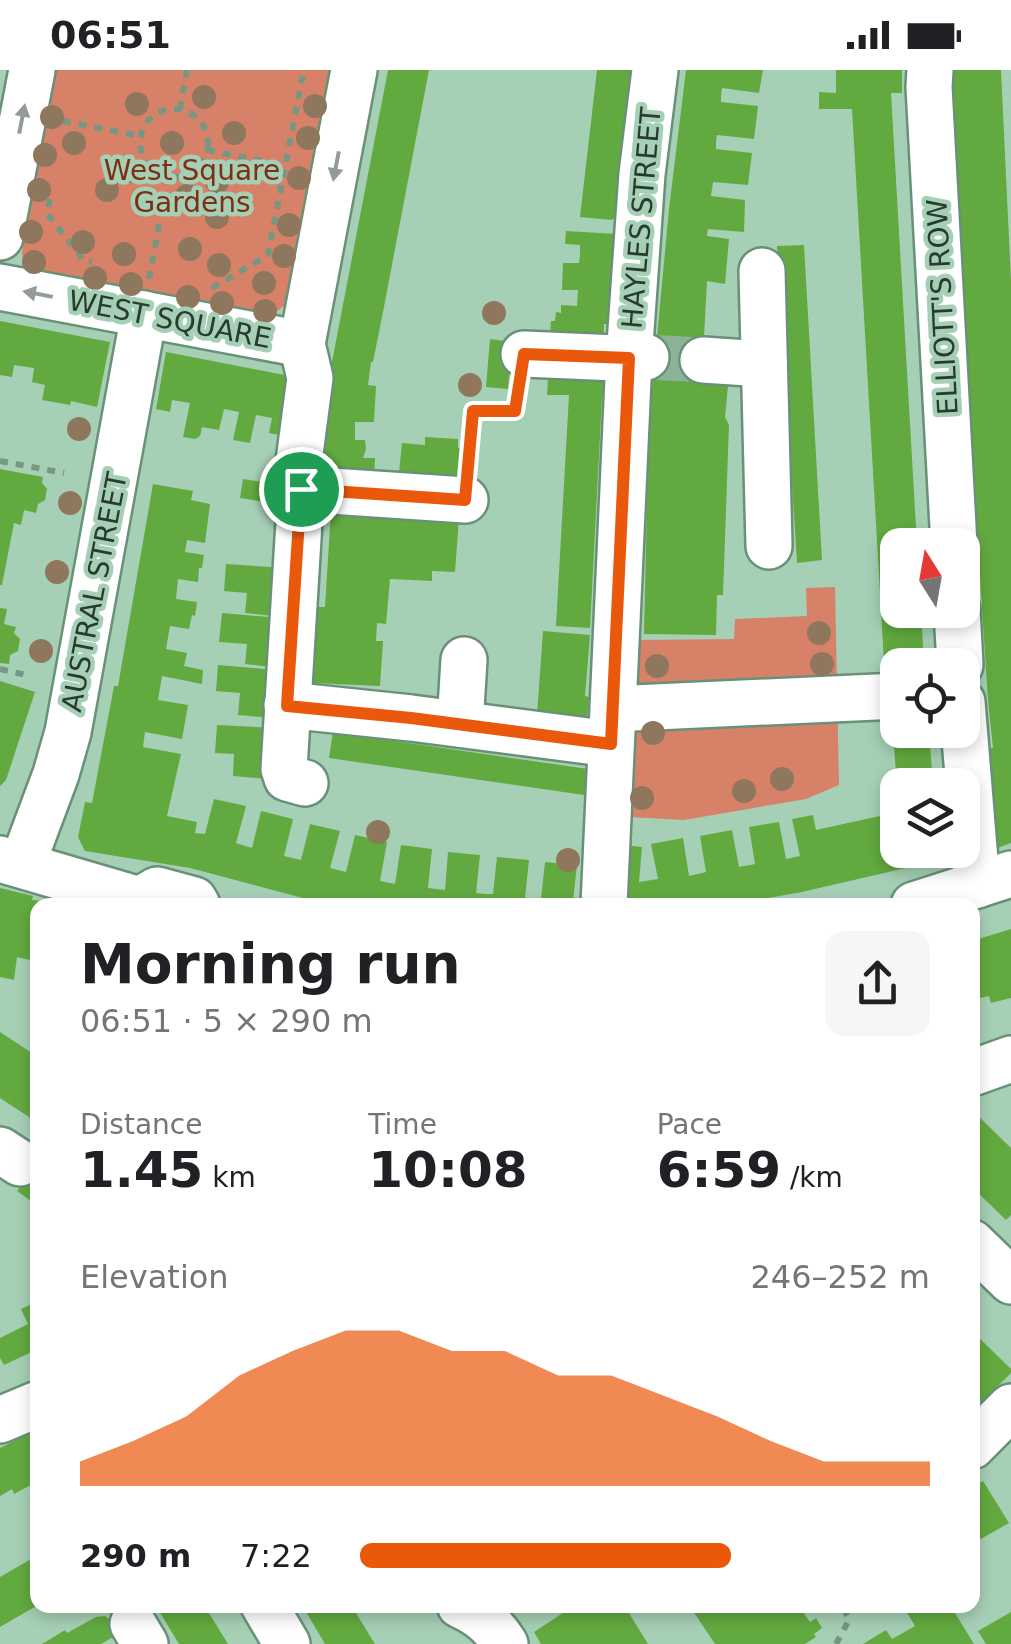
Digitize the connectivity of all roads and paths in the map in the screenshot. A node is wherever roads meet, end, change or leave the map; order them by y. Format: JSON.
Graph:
{"nodes":[{"id":1,"x":32,"y":70,"type":"edge"},
{"id":2,"x":187,"y":70,"type":"edge"},
{"id":3,"x":300,"y":70,"type":"edge"},
{"id":4,"x":354,"y":70,"type":"edge"},
{"id":5,"x":655,"y":70,"type":"edge"},
{"id":6,"x":930,"y":70,"type":"edge"},
{"id":7,"x":180,"y":109,"type":"junction"},
{"id":8,"x":140,"y":136,"type":"junction"},
{"id":9,"x":60,"y":139,"type":"dead end"},
{"id":10,"x":207,"y":150,"type":"junction"},
{"id":11,"x":284,"y":166,"type":"junction"},
{"id":12,"x":168,"y":177,"type":"junction"},
{"id":13,"x":50,"y":195,"type":"dead end"},
{"id":14,"x":0,"y":236,"type":"edge"},
{"id":15,"x":101,"y":264,"type":"dead end"},
{"id":16,"x":134,"y":271,"type":"dead end"},
{"id":17,"x":762,"y":271,"type":"dead end"},
{"id":18,"x":197,"y":285,"type":"dead end"},
{"id":19,"x":0,"y":287,"type":"edge"},
{"id":20,"x":153,"y":289,"type":"junction"},
{"id":21,"x":302,"y":344,"type":"junction"},
{"id":22,"x":524,"y":354,"type":"joint"},
{"id":23,"x":637,"y":357,"type":"junction"},
{"id":24,"x":702,"y":360,"type":"tunnel mouth"},
{"id":25,"x":764,"y":364,"type":"junction"},
{"id":26,"x":0,"y":461,"type":"edge"},
{"id":27,"x":64,"y":474,"type":"dead end"},
{"id":28,"x":301,"y":489,"type":"junction"},
{"id":29,"x":465,"y":500,"type":"joint"},
{"id":30,"x":953,"y":528,"type":"edge"},
{"id":31,"x":769,"y":546,"type":"dead end"},
{"id":32,"x":464,"y":660,"type":"dead end"},
{"id":33,"x":0,"y":669,"type":"edge"},
{"id":34,"x":26,"y":675,"type":"dead end"},
{"id":35,"x":880,"y":697,"type":"edge"},
{"id":36,"x":287,"y":706,"type":"junction"},
{"id":37,"x":460,"y":724,"type":"junction"},
{"id":38,"x":613,"y":726,"type":"junction"},
{"id":39,"x":970,"y":748,"type":"edge"},
{"id":40,"x":306,"y":783,"type":"dead end"},
{"id":41,"x":11,"y":862,"type":"edge"},
{"id":42,"x":994,"y":880,"type":"edge"},
{"id":43,"x":128,"y":898,"type":"edge"},
{"id":44,"x":146,"y":898,"type":"edge"},
{"id":45,"x":187,"y":898,"type":"edge"},
{"id":46,"x":604,"y":898,"type":"edge"},
{"id":47,"x":936,"y":898,"type":"edge"},
{"id":48,"x":1011,"y":1059,"type":"edge"},
{"id":49,"x":980,"y":1071,"type":"edge"},
{"id":50,"x":980,"y":1251,"type":"edge"},
{"id":51,"x":1011,"y":1281,"type":"edge"},
{"id":52,"x":30,"y":1407,"type":"edge"},
{"id":53,"x":1011,"y":1408,"type":"edge"},
{"id":54,"x":0,"y":1420,"type":"edge"},
{"id":55,"x":980,"y":1438,"type":"edge"},
{"id":56,"x":269,"y":1613,"type":"edge"},
{"id":57,"x":478,"y":1613,"type":"edge"},
{"id":58,"x":846,"y":1613,"type":"edge"},
{"id":59,"x":288,"y":1644,"type":"edge"},
{"id":60,"x":505,"y":1644,"type":"edge"},
{"id":61,"x":836,"y":1644,"type":"edge"}],
"edges":[{"from":14,"to":1,"type":"street","one_way":true},
{"from":2,"to":7,"type":"path"},
{"from":3,"to":11,"type":"path"},
{"from":4,"to":21,"type":"street","name":"WEST SQUARE","one_way":true},
{"from":5,"to":23,"type":"street","name":"HAYLES STREET"},
{"from":6,"to":30,"type":"street","name":"ELLIOTT'S ROW"},
{"from":7,"to":8,"type":"path"},
{"from":7,"to":10,"type":"path"},
{"from":8,"to":9,"type":"path"},
{"from":8,"to":12,"type":"path"},
{"from":10,"to":11,"type":"path"},
{"from":10,"to":12,"type":"path"},
{"from":11,"to":18,"type":"path"},
{"from":12,"to":20,"type":"path"},
{"from":13,"to":15,"type":"path"},
{"from":16,"to":20,"type":"path"},
{"from":17,"to":25,"type":"street"},
{"from":20,"to":19,"type":"street","name":"WEST SQUARE","one_way":true},
{"from":20,"to":21,"type":"street","name":"WEST SQUARE"},
{"from":20,"to":41,"type":"street","name":"AUSTRAL STREET"},
{"from":21,"to":28,"type":"street"},
{"from":22,"to":23,"type":"street"},
{"from":22,"to":29,"type":"path"},
{"from":23,"to":38,"type":"street","name":"HAYLES STREET"},
{"from":24,"to":25,"type":"street"},
{"from":25,"to":31,"type":"street"},
{"from":26,"to":27,"type":"path"},
{"from":28,"to":29,"type":"street"},
{"from":28,"to":36,"type":"street"},
{"from":32,"to":37,"type":"street"},
{"from":33,"to":34,"type":"path"},
{"from":35,"to":38,"type":"street"},
{"from":36,"to":37,"type":"street"},
{"from":36,"to":40,"type":"street"},
{"from":37,"to":38,"type":"street"},
{"from":38,"to":46,"type":"street","name":"HAYLES STREET"},
{"from":39,"to":42,"type":"street"},
{"from":41,"to":43,"type":"street"},
{"from":42,"to":47,"type":"street"},
{"from":44,"to":45,"type":"street"},
{"from":48,"to":49,"type":"street"},
{"from":50,"to":51,"type":"street"},
{"from":52,"to":54,"type":"street"},
{"from":53,"to":55,"type":"street"},
{"from":56,"to":59,"type":"street"},
{"from":57,"to":60,"type":"street"},
{"from":58,"to":61,"type":"path"}]}
